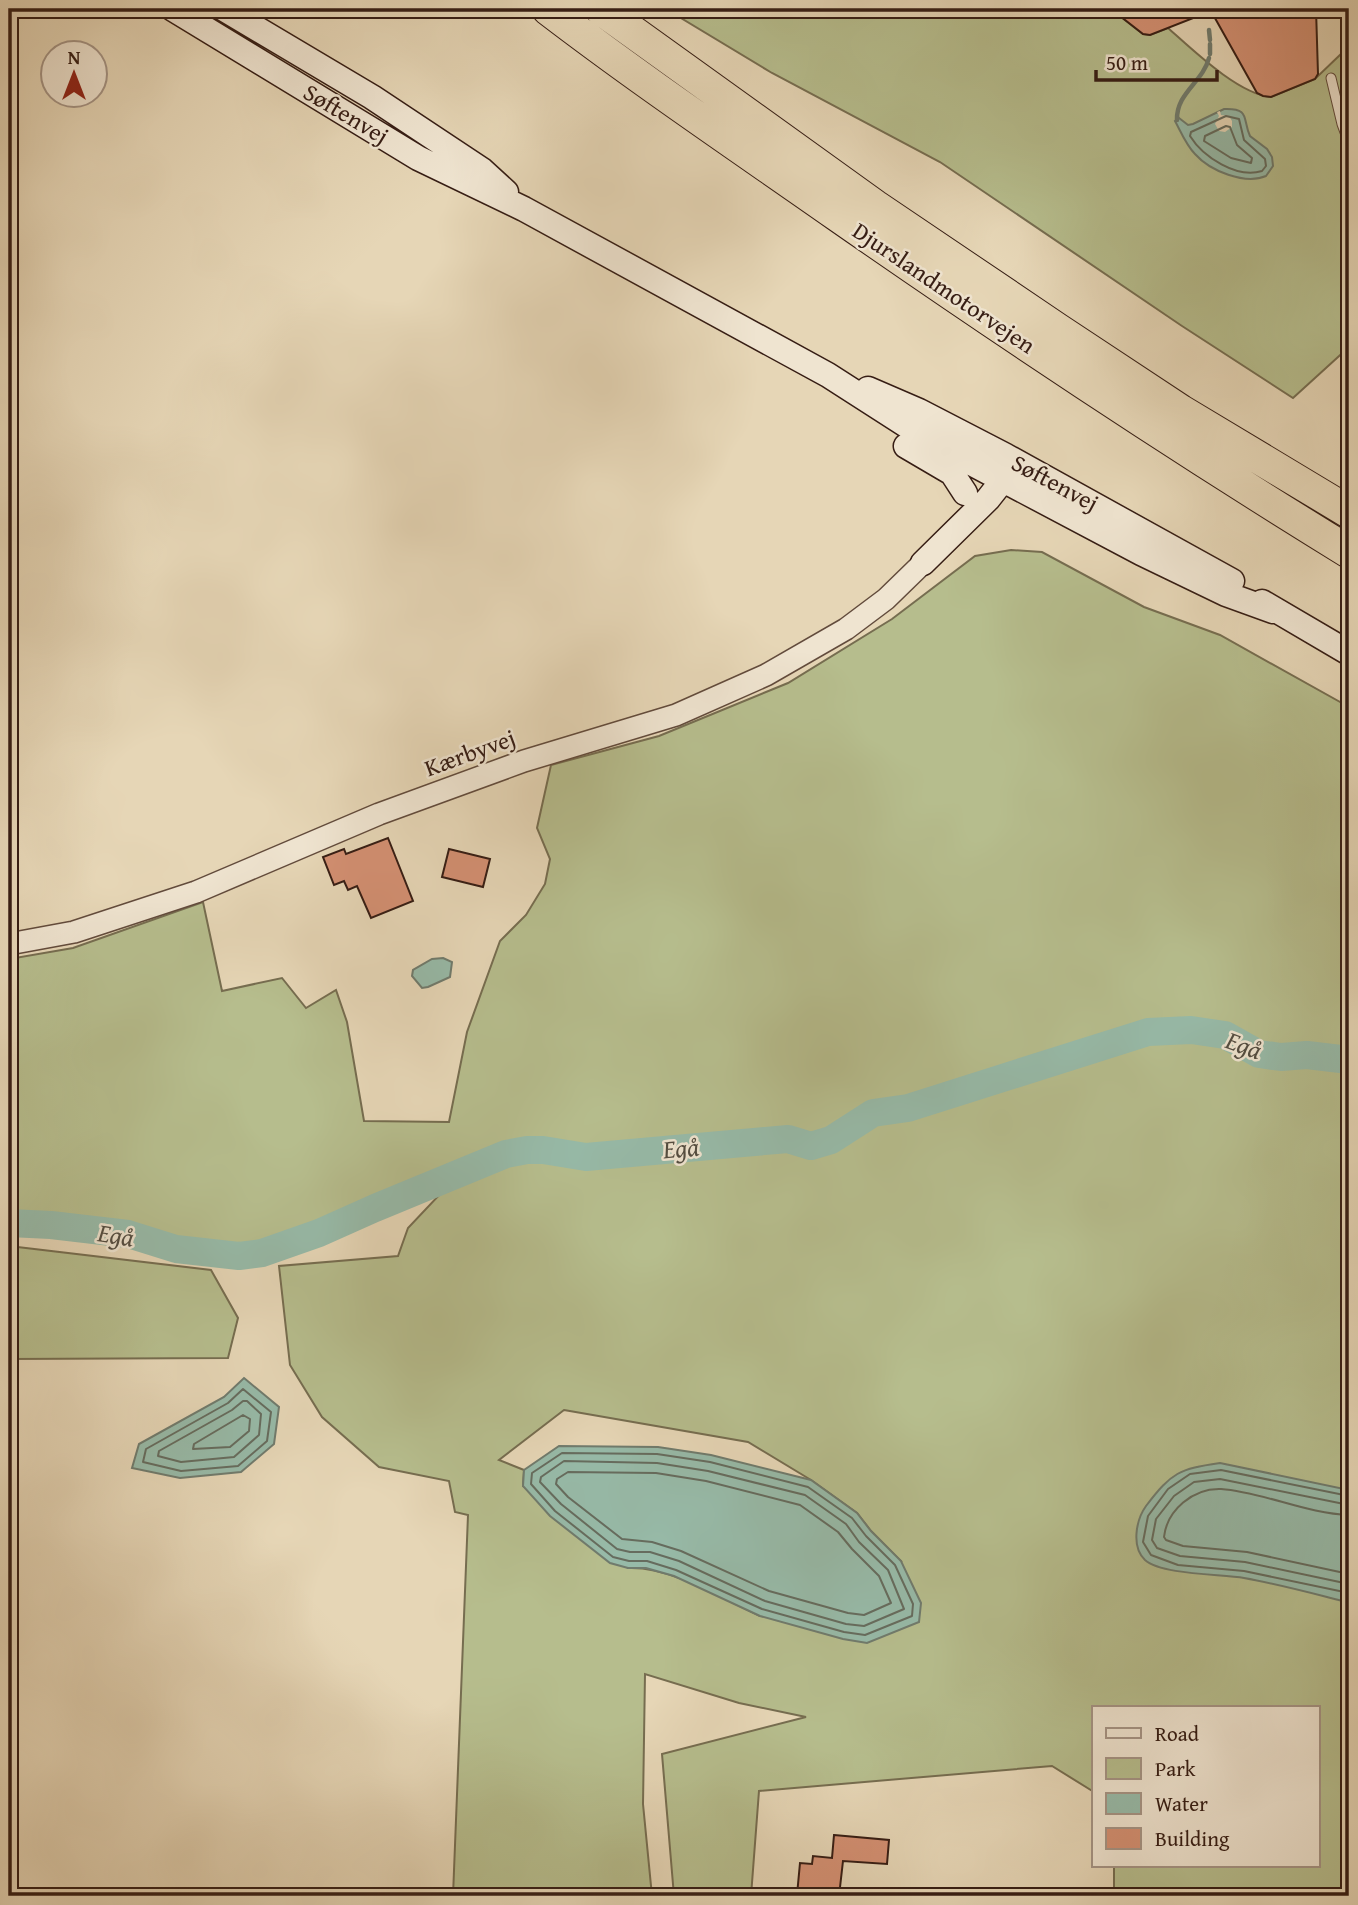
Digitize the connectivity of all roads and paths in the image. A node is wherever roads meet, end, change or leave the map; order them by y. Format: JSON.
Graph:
{"nodes":[{"id":1,"x":173,"y":9,"type":"edge"},
{"id":2,"x":223,"y":9,"type":"edge"},
{"id":3,"x":548,"y":9,"type":"edge"},
{"id":4,"x":601,"y":9,"type":"edge"},
{"id":5,"x":201,"y":18,"type":"edge"},
{"id":6,"x":1331,"y":78,"type":"dead end"},
{"id":7,"x":703,"y":83,"type":"junction"},
{"id":8,"x":1349,"y":143,"type":"edge"},
{"id":9,"x":524,"y":209,"type":"junction"},
{"id":10,"x":828,"y":375,"type":"junction"},
{"id":11,"x":852,"y":391,"type":"junction"},
{"id":12,"x":997,"y":468,"type":"junction"},
{"id":13,"x":965,"y":493,"type":"junction"},
{"id":14,"x":1349,"y":494,"type":"edge"},
{"id":15,"x":1349,"y":512,"type":"edge"},
{"id":16,"x":1349,"y":552,"type":"edge"},
{"id":17,"x":923,"y":564,"type":"junction"},
{"id":18,"x":1349,"y":653,"type":"edge"},
{"id":19,"x":9,"y":944,"type":"edge"}],
"edges":[{"from":1,"to":5,"type":"main road","name":"Søftenvej"},
{"from":2,"to":9,"type":"main road","name":"Søftenvej"},
{"from":3,"to":16,"type":"highway","name":"Djurslandmotorvejen"},
{"from":4,"to":7,"type":"highway","name":"Djurslandmotorvejen"},
{"from":5,"to":9,"type":"main road","name":"Søftenvej"},
{"from":6,"to":8,"type":"lane"},
{"from":7,"to":14,"type":"highway"},
{"from":7,"to":15,"type":"highway","name":"Djurslandmotorvejen"},
{"from":9,"to":10,"type":"main road","name":"Søftenvej"},
{"from":10,"to":11,"type":"main road","name":"Søftenvej"},
{"from":10,"to":12,"type":"main road","name":"Søftenvej"},
{"from":11,"to":12,"type":"main road","name":"Søftenvej"},
{"from":11,"to":13,"type":"main road"},
{"from":12,"to":13,"type":"main road"},
{"from":12,"to":17,"type":"main road"},
{"from":12,"to":18,"type":"main road","name":"Søftenvej"},
{"from":13,"to":17,"type":"main road"},
{"from":17,"to":19,"type":"street","name":"Kærbyvej"}]}
